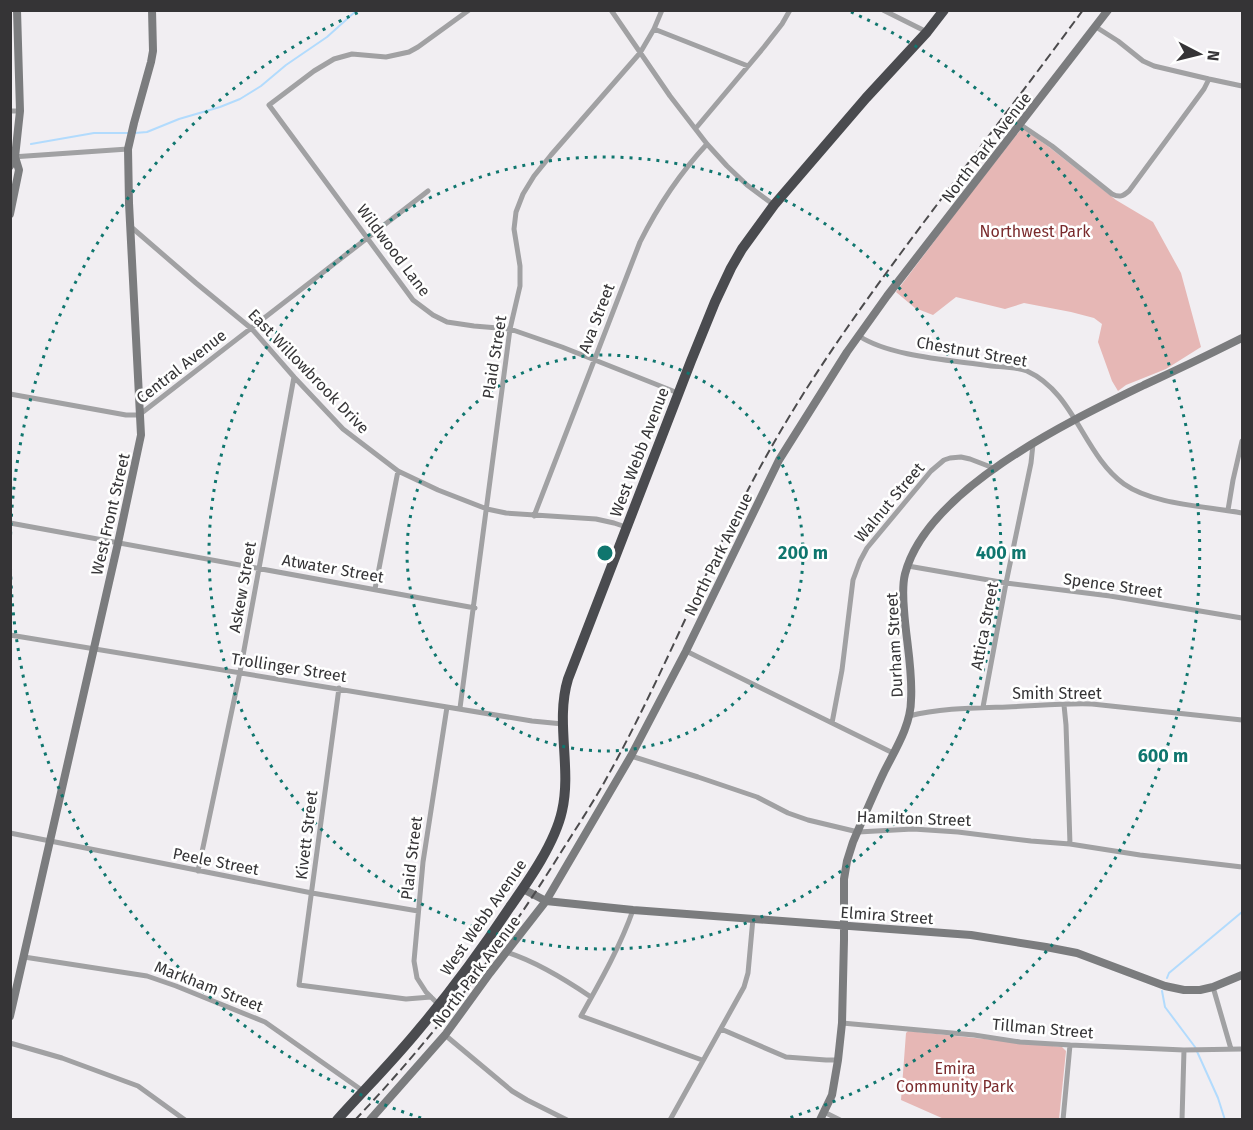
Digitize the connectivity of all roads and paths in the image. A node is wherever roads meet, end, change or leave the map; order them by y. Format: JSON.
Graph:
{"nodes":[{"id":1,"x":17,"y":10,"type":"edge"},
{"id":2,"x":153,"y":10,"type":"edge"},
{"id":3,"x":469,"y":10,"type":"edge"},
{"id":4,"x":611,"y":10,"type":"edge"},
{"id":5,"x":662,"y":10,"type":"edge"},
{"id":6,"x":790,"y":10,"type":"edge"},
{"id":7,"x":883,"y":10,"type":"edge"},
{"id":8,"x":944,"y":10,"type":"edge"},
{"id":9,"x":1108,"y":10,"type":"edge"},
{"id":10,"x":1096,"y":27,"type":"junction"},
{"id":11,"x":654,"y":29,"type":"junction"},
{"id":12,"x":927,"y":32,"type":"junction"},
{"id":13,"x":640,"y":53,"type":"junction"},
{"id":14,"x":748,"y":66,"type":"junction"},
{"id":15,"x":1209,"y":79,"type":"junction"},
{"id":16,"x":1242,"y":86,"type":"edge"},
{"id":17,"x":10,"y":111,"type":"edge"},
{"id":18,"x":20,"y":111,"type":"junction"},
{"id":19,"x":1021,"y":125,"type":"junction"},
{"id":20,"x":696,"y":128,"type":"junction"},
{"id":21,"x":707,"y":144,"type":"junction"},
{"id":22,"x":129,"y":145,"type":"junction"},
{"id":23,"x":13,"y":157,"type":"edge"},
{"id":24,"x":10,"y":166,"type":"edge"},
{"id":25,"x":428,"y":191,"type":"dead end"},
{"id":26,"x":774,"y":205,"type":"junction"},
{"id":27,"x":10,"y":214,"type":"edge"},
{"id":28,"x":130,"y":226,"type":"junction"},
{"id":29,"x":368,"y":238,"type":"junction"},
{"id":30,"x":252,"y":329,"type":"junction"},
{"id":31,"x":510,"y":329,"type":"junction"},
{"id":32,"x":859,"y":336,"type":"junction"},
{"id":33,"x":1242,"y":338,"type":"edge"},
{"id":34,"x":594,"y":360,"type":"junction"},
{"id":35,"x":294,"y":377,"type":"junction"},
{"id":36,"x":678,"y":393,"type":"junction"},
{"id":37,"x":10,"y":394,"type":"edge"},
{"id":38,"x":140,"y":416,"type":"junction"},
{"id":39,"x":1075,"y":420,"type":"junction"},
{"id":40,"x":1242,"y":441,"type":"edge"},
{"id":41,"x":1033,"y":444,"type":"junction"},
{"id":42,"x":996,"y":469,"type":"junction"},
{"id":43,"x":398,"y":471,"type":"junction"},
{"id":44,"x":487,"y":509,"type":"junction"},
{"id":45,"x":1228,"y":510,"type":"junction"},
{"id":46,"x":1242,"y":513,"type":"edge"},
{"id":47,"x":534,"y":516,"type":"junction"},
{"id":48,"x":10,"y":523,"type":"edge"},
{"id":49,"x":626,"y":527,"type":"junction"},
{"id":50,"x":118,"y":543,"type":"junction"},
{"id":51,"x":908,"y":566,"type":"junction"},
{"id":52,"x":259,"y":568,"type":"junction"},
{"id":53,"x":1006,"y":583,"type":"junction"},
{"id":54,"x":375,"y":590,"type":"junction"},
{"id":55,"x":475,"y":608,"type":"junction"},
{"id":56,"x":1242,"y":618,"type":"edge"},
{"id":57,"x":10,"y":635,"type":"edge"},
{"id":58,"x":94,"y":649,"type":"junction"},
{"id":59,"x":686,"y":651,"type":"junction"},
{"id":60,"x":240,"y":672,"type":"junction"},
{"id":61,"x":339,"y":688,"type":"junction"},
{"id":62,"x":1064,"y":705,"type":"junction"},
{"id":63,"x":447,"y":707,"type":"junction"},
{"id":64,"x":983,"y":707,"type":"junction"},
{"id":65,"x":460,"y":708,"type":"junction"},
{"id":66,"x":909,"y":716,"type":"junction"},
{"id":67,"x":1242,"y":720,"type":"edge"},
{"id":68,"x":832,"y":723,"type":"junction"},
{"id":69,"x":563,"y":724,"type":"junction"},
{"id":70,"x":893,"y":753,"type":"junction"},
{"id":71,"x":631,"y":756,"type":"junction"},
{"id":72,"x":858,"y":832,"type":"junction"},
{"id":73,"x":10,"y":834,"type":"edge"},
{"id":74,"x":50,"y":841,"type":"junction"},
{"id":75,"x":1070,"y":844,"type":"junction"},
{"id":76,"x":1242,"y":867,"type":"edge"},
{"id":77,"x":198,"y":871,"type":"junction"},
{"id":78,"x":523,"y":888,"type":"junction"},
{"id":79,"x":312,"y":894,"type":"junction"},
{"id":80,"x":546,"y":902,"type":"junction"},
{"id":81,"x":633,"y":910,"type":"junction"},
{"id":82,"x":418,"y":911,"type":"junction"},
{"id":83,"x":753,"y":918,"type":"junction"},
{"id":84,"x":844,"y":925,"type":"junction"},
{"id":85,"x":506,"y":952,"type":"junction"},
{"id":86,"x":24,"y":957,"type":"junction"},
{"id":87,"x":1242,"y":975,"type":"edge"},
{"id":88,"x":1213,"y":987,"type":"junction"},
{"id":89,"x":591,"y":997,"type":"junction"},
{"id":90,"x":435,"y":1001,"type":"junction"},
{"id":91,"x":10,"y":1017,"type":"edge"},
{"id":92,"x":842,"y":1023,"type":"junction"},
{"id":93,"x":721,"y":1029,"type":"junction"},
{"id":94,"x":445,"y":1035,"type":"junction"},
{"id":95,"x":10,"y":1043,"type":"edge"},
{"id":96,"x":1070,"y":1045,"type":"junction"},
{"id":97,"x":1231,"y":1049,"type":"junction"},
{"id":98,"x":1242,"y":1049,"type":"edge"},
{"id":99,"x":1184,"y":1050,"type":"junction"},
{"id":100,"x":702,"y":1060,"type":"junction"},
{"id":101,"x":838,"y":1060,"type":"junction"},
{"id":102,"x":363,"y":1091,"type":"junction"},
{"id":103,"x":822,"y":1116,"type":"edge"},
{"id":104,"x":553,"y":1117,"type":"edge"},
{"id":105,"x":185,"y":1119,"type":"edge"},
{"id":106,"x":337,"y":1119,"type":"edge"},
{"id":107,"x":370,"y":1119,"type":"edge"},
{"id":108,"x":567,"y":1119,"type":"edge"},
{"id":109,"x":670,"y":1119,"type":"edge"},
{"id":110,"x":840,"y":1119,"type":"edge"},
{"id":111,"x":1063,"y":1119,"type":"edge"},
{"id":112,"x":1182,"y":1119,"type":"edge"}],
"edges":[{"from":1,"to":18,"type":"street"},
{"from":2,"to":22,"type":"street","name":"West Front Street"},
{"from":3,"to":29,"type":"street","name":"Wildwood Lane"},
{"from":4,"to":13,"type":"street"},
{"from":5,"to":11,"type":"street","name":"Plaid Street"},
{"from":6,"to":14,"type":"street"},
{"from":7,"to":12,"type":"street"},
{"from":8,"to":12,"type":"highway","name":"West Webb Avenue"},
{"from":9,"to":10,"type":"street","name":"North Park Avenue"},
{"from":10,"to":15,"type":"street"},
{"from":10,"to":19,"type":"street","name":"North Park Avenue"},
{"from":11,"to":13,"type":"street","name":"Plaid Street"},
{"from":11,"to":14,"type":"street"},
{"from":12,"to":26,"type":"highway","name":"West Webb Avenue"},
{"from":13,"to":20,"type":"street"},
{"from":13,"to":31,"type":"street","name":"Plaid Street"},
{"from":14,"to":20,"type":"street"},
{"from":15,"to":16,"type":"street"},
{"from":15,"to":19,"type":"street"},
{"from":17,"to":18,"type":"street"},
{"from":18,"to":23,"type":"street"},
{"from":19,"to":32,"type":"street","name":"North Park Avenue"},
{"from":20,"to":21,"type":"street"},
{"from":21,"to":26,"type":"street"},
{"from":21,"to":34,"type":"street","name":"Ava Street"},
{"from":22,"to":23,"type":"street"},
{"from":22,"to":28,"type":"street","name":"West Front Street"},
{"from":23,"to":24,"type":"street"},
{"from":23,"to":27,"type":"street"},
{"from":25,"to":29,"type":"street","name":"Central Avenue"},
{"from":26,"to":36,"type":"highway","name":"West Webb Avenue"},
{"from":28,"to":30,"type":"street","name":"East Willowbrook Drive"},
{"from":28,"to":38,"type":"street","name":"West Front Street"},
{"from":29,"to":30,"type":"street","name":"Central Avenue"},
{"from":29,"to":31,"type":"street","name":"Wildwood Lane"},
{"from":30,"to":35,"type":"street","name":"East Willowbrook Drive"},
{"from":30,"to":38,"type":"street","name":"Central Avenue"},
{"from":31,"to":34,"type":"street","name":"Wildwood Lane"},
{"from":31,"to":44,"type":"street","name":"Plaid Street"},
{"from":32,"to":39,"type":"street","name":"Chestnut Street"},
{"from":32,"to":59,"type":"street","name":"North Park Avenue"},
{"from":33,"to":39,"type":"street","name":"Durham Street"},
{"from":34,"to":36,"type":"street","name":"Wildwood Lane"},
{"from":34,"to":47,"type":"street","name":"Ava Street"},
{"from":35,"to":43,"type":"street","name":"East Willowbrook Drive"},
{"from":35,"to":52,"type":"street","name":"Askew Street"},
{"from":36,"to":49,"type":"highway","name":"West Webb Avenue"},
{"from":37,"to":38,"type":"street","name":"Central Avenue"},
{"from":38,"to":50,"type":"street","name":"West Front Street"},
{"from":39,"to":41,"type":"street","name":"Durham Street"},
{"from":39,"to":45,"type":"street","name":"Chestnut Street"},
{"from":40,"to":45,"type":"street"},
{"from":41,"to":42,"type":"street","name":"Durham Street"},
{"from":41,"to":53,"type":"street","name":"Attica Street"},
{"from":42,"to":51,"type":"street","name":"Durham Street"},
{"from":42,"to":68,"type":"street","name":"Walnut Street"},
{"from":43,"to":44,"type":"street","name":"East Willowbrook Drive"},
{"from":43,"to":54,"type":"street"},
{"from":44,"to":47,"type":"street","name":"East Willowbrook Drive"},
{"from":44,"to":55,"type":"street","name":"Plaid Street"},
{"from":45,"to":46,"type":"street","name":"Chestnut Street"},
{"from":47,"to":49,"type":"street","name":"East Willowbrook Drive"},
{"from":48,"to":50,"type":"street","name":"Atwater Street"},
{"from":49,"to":69,"type":"highway","name":"West Webb Avenue"},
{"from":50,"to":52,"type":"street","name":"Atwater Street"},
{"from":50,"to":58,"type":"street","name":"West Front Street"},
{"from":51,"to":53,"type":"street","name":"Spence Street"},
{"from":51,"to":66,"type":"street","name":"Durham Street"},
{"from":52,"to":54,"type":"street","name":"Atwater Street"},
{"from":52,"to":60,"type":"street","name":"Askew Street"},
{"from":53,"to":56,"type":"street","name":"Spence Street"},
{"from":53,"to":64,"type":"street","name":"Attica Street"},
{"from":54,"to":55,"type":"street","name":"Atwater Street"},
{"from":55,"to":65,"type":"street","name":"Plaid Street"},
{"from":57,"to":58,"type":"street","name":"Trollinger Street"},
{"from":58,"to":60,"type":"street","name":"Trollinger Street"},
{"from":58,"to":74,"type":"street","name":"West Front Street"},
{"from":59,"to":68,"type":"street"},
{"from":59,"to":71,"type":"street","name":"North Park Avenue"},
{"from":60,"to":61,"type":"street","name":"Trollinger Street"},
{"from":60,"to":77,"type":"street","name":"Askew Street"},
{"from":61,"to":63,"type":"street","name":"Trollinger Street"},
{"from":61,"to":79,"type":"street","name":"Kivett Street"},
{"from":62,"to":64,"type":"street","name":"Smith Street"},
{"from":62,"to":67,"type":"street","name":"Smith Street"},
{"from":62,"to":75,"type":"street"},
{"from":63,"to":65,"type":"street","name":"Trollinger Street"},
{"from":63,"to":82,"type":"street","name":"Plaid Street"},
{"from":64,"to":66,"type":"street","name":"Smith Street"},
{"from":65,"to":69,"type":"street","name":"Trollinger Street"},
{"from":66,"to":70,"type":"street","name":"Durham Street"},
{"from":68,"to":70,"type":"street"},
{"from":69,"to":78,"type":"highway","name":"West Webb Avenue"},
{"from":70,"to":72,"type":"street","name":"Durham Street"},
{"from":71,"to":72,"type":"street","name":"Hamilton Street"},
{"from":71,"to":80,"type":"street","name":"North Park Avenue"},
{"from":72,"to":75,"type":"street","name":"Hamilton Street"},
{"from":72,"to":84,"type":"street","name":"Durham Street"},
{"from":73,"to":74,"type":"street","name":"Peele Street"},
{"from":74,"to":77,"type":"street","name":"Peele Street"},
{"from":74,"to":86,"type":"street","name":"West Front Street"},
{"from":75,"to":76,"type":"street","name":"Hamilton Street"},
{"from":77,"to":79,"type":"street","name":"Peele Street"},
{"from":78,"to":80,"type":"street","name":"Elmira Street"},
{"from":78,"to":90,"type":"highway","name":"West Webb Avenue"},
{"from":79,"to":82,"type":"street","name":"Peele Street"},
{"from":79,"to":90,"type":"street","name":"Kivett Street"},
{"from":80,"to":81,"type":"street","name":"Elmira Street"},
{"from":80,"to":85,"type":"street","name":"North Park Avenue"},
{"from":81,"to":83,"type":"street","name":"Elmira Street"},
{"from":81,"to":89,"type":"street"},
{"from":82,"to":90,"type":"street","name":"Plaid Street"},
{"from":83,"to":84,"type":"street","name":"Elmira Street"},
{"from":83,"to":93,"type":"street"},
{"from":84,"to":88,"type":"street","name":"Elmira Street"},
{"from":84,"to":92,"type":"street","name":"Durham Street"},
{"from":85,"to":89,"type":"street"},
{"from":85,"to":94,"type":"street","name":"North Park Avenue"},
{"from":86,"to":91,"type":"street","name":"West Front Street"},
{"from":86,"to":102,"type":"street","name":"Markham Street"},
{"from":87,"to":88,"type":"street","name":"Elmira Street"},
{"from":88,"to":97,"type":"street"},
{"from":89,"to":100,"type":"street"},
{"from":90,"to":102,"type":"highway","name":"West Webb Avenue"},
{"from":92,"to":96,"type":"street","name":"Tillman Street"},
{"from":92,"to":101,"type":"street","name":"Durham Street"},
{"from":93,"to":100,"type":"street"},
{"from":93,"to":101,"type":"street"},
{"from":94,"to":104,"type":"street"},
{"from":94,"to":107,"type":"street","name":"North Park Avenue"},
{"from":95,"to":105,"type":"street"},
{"from":96,"to":99,"type":"street","name":"Tillman Street"},
{"from":96,"to":111,"type":"street"},
{"from":97,"to":98,"type":"street","name":"Tillman Street"},
{"from":97,"to":99,"type":"street","name":"Tillman Street"},
{"from":99,"to":112,"type":"street"},
{"from":100,"to":109,"type":"street"},
{"from":101,"to":103,"type":"street","name":"Durham Street"},
{"from":102,"to":106,"type":"highway","name":"West Webb Avenue"},
{"from":103,"to":110,"type":"street"},
{"from":104,"to":108,"type":"street"}]}
